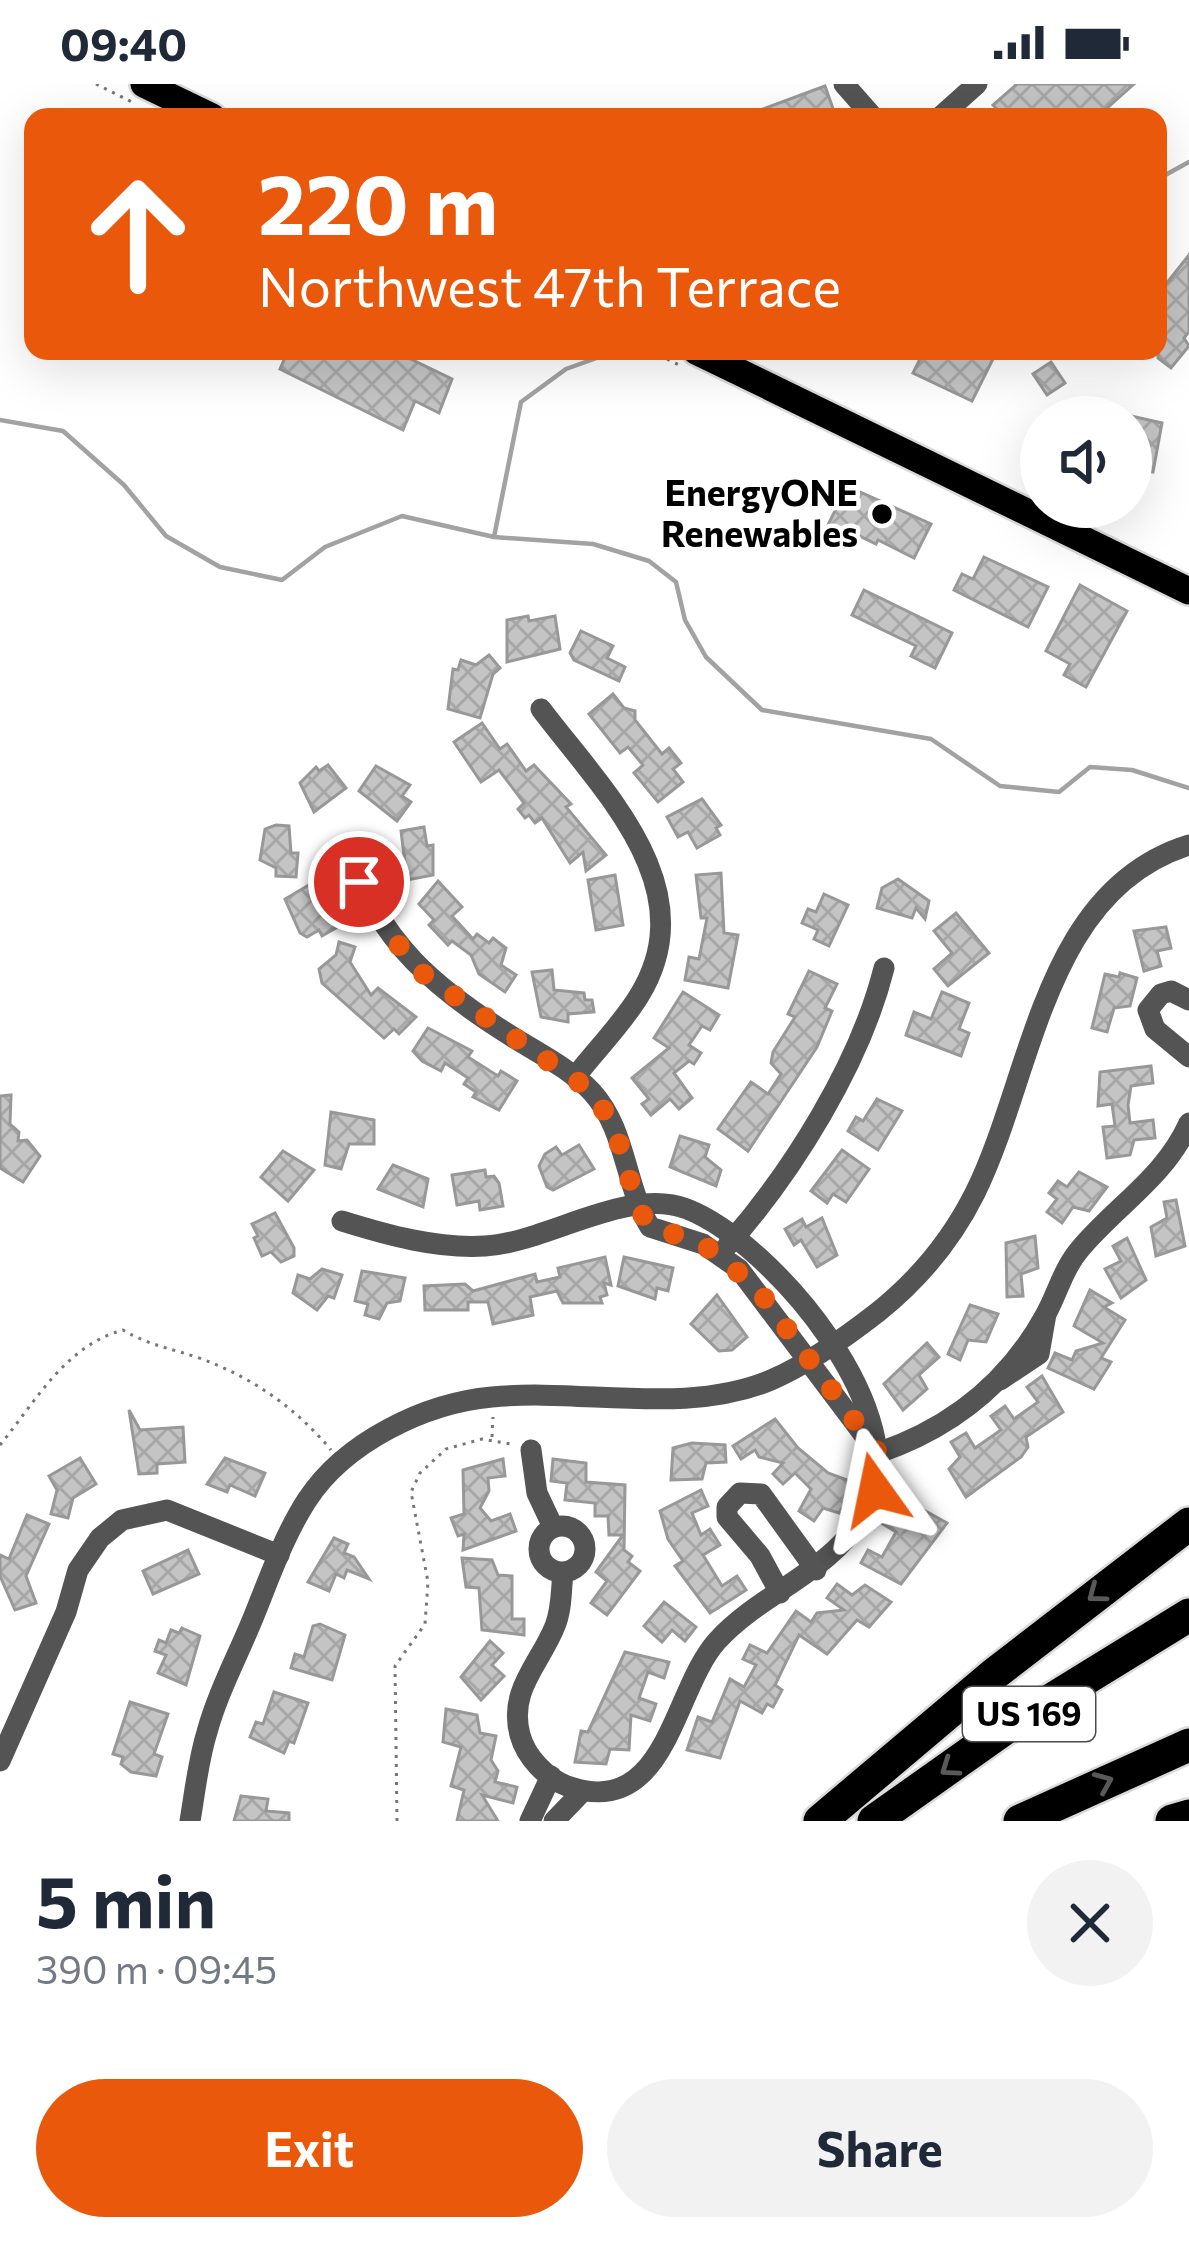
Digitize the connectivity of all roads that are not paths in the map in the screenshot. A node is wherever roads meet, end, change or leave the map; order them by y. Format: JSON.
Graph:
{"nodes":[{"id":1,"x":144,"y":84,"type":"edge"},
{"id":2,"x":844,"y":84,"type":"edge"},
{"id":3,"x":977,"y":84,"type":"edge"},
{"id":4,"x":193,"y":108,"type":"edge"},
{"id":5,"x":865,"y":108,"type":"edge"},
{"id":6,"x":950,"y":108,"type":"edge"},
{"id":7,"x":714,"y":360,"type":"edge"},
{"id":8,"x":1189,"y":591,"type":"edge"},
{"id":9,"x":542,"y":709,"type":"dead end"},
{"id":10,"x":1189,"y":845,"type":"edge"},
{"id":11,"x":350,"y":850,"type":"dead end"},
{"id":12,"x":884,"y":968,"type":"dead end"},
{"id":13,"x":1189,"y":1000,"type":"edge"},
{"id":14,"x":1189,"y":1058,"type":"edge"},
{"id":15,"x":575,"y":1076,"type":"junction"},
{"id":16,"x":1189,"y":1123,"type":"edge"},
{"id":17,"x":638,"y":1208,"type":"junction"},
{"id":18,"x":342,"y":1221,"type":"dead end"},
{"id":19,"x":736,"y":1237,"type":"junction"},
{"id":20,"x":720,"y":1255,"type":"junction"},
{"id":21,"x":829,"y":1344,"type":"junction"},
{"id":22,"x":808,"y":1360,"type":"junction"},
{"id":23,"x":532,"y":1450,"type":"road end"},
{"id":24,"x":878,"y":1453,"type":"junction"},
{"id":25,"x":1189,"y":1524,"type":"edge"},
{"id":26,"x":553,"y":1527,"type":"junction"},
{"id":27,"x":279,"y":1556,"type":"junction"},
{"id":28,"x":816,"y":1570,"type":"junction"},
{"id":29,"x":563,"y":1573,"type":"junction"},
{"id":30,"x":780,"y":1592,"type":"junction"},
{"id":31,"x":1189,"y":1616,"type":"edge"},
{"id":32,"x":1189,"y":1745,"type":"edge"},
{"id":33,"x":0,"y":1761,"type":"edge"},
{"id":34,"x":550,"y":1776,"type":"junction"},
{"id":35,"x":582,"y":1792,"type":"junction"},
{"id":36,"x":1189,"y":1816,"type":"edge"},
{"id":37,"x":190,"y":1821,"type":"edge"},
{"id":38,"x":530,"y":1821,"type":"edge"},
{"id":39,"x":554,"y":1821,"type":"edge"},
{"id":40,"x":820,"y":1821,"type":"edge"},
{"id":41,"x":874,"y":1821,"type":"edge"},
{"id":42,"x":1020,"y":1821,"type":"edge"},
{"id":43,"x":1172,"y":1821,"type":"edge"}],
"edges":[{"from":1,"to":4,"type":"main road"},
{"from":2,"to":5,"type":"street"},
{"from":3,"to":6,"type":"street"},
{"from":7,"to":8,"type":"main road"},
{"from":9,"to":15,"type":"street"},
{"from":10,"to":21,"type":"street"},
{"from":11,"to":15,"type":"street"},
{"from":12,"to":19,"type":"street"},
{"from":13,"to":14,"type":"street"},
{"from":15,"to":17,"type":"street"},
{"from":16,"to":24,"type":"street"},
{"from":17,"to":18,"type":"street"},
{"from":17,"to":19,"type":"street"},
{"from":17,"to":20,"type":"street"},
{"from":19,"to":20,"type":"street"},
{"from":19,"to":21,"type":"street"},
{"from":20,"to":22,"type":"street"},
{"from":21,"to":22,"type":"street"},
{"from":21,"to":24,"type":"street"},
{"from":22,"to":24,"type":"street"},
{"from":22,"to":27,"type":"street"},
{"from":23,"to":26,"type":"street"},
{"from":24,"to":28,"type":"street"},
{"from":25,"to":40,"type":"highway","one_way":true},
{"from":26,"to":29,"type":"street"},
{"from":26,"to":29,"type":"street"},
{"from":27,"to":33,"type":"street"},
{"from":27,"to":37,"type":"street"},
{"from":28,"to":30,"type":"street"},
{"from":28,"to":30,"type":"street"},
{"from":29,"to":34,"type":"street"},
{"from":30,"to":35,"type":"street"},
{"from":31,"to":41,"type":"highway","number":"US 169","one_way":true},
{"from":42,"to":32,"type":"highway","number":"US 169","one_way":true},
{"from":34,"to":35,"type":"street"},
{"from":34,"to":38,"type":"street"},
{"from":35,"to":39,"type":"street"},
{"from":36,"to":43,"type":"highway"}]}
